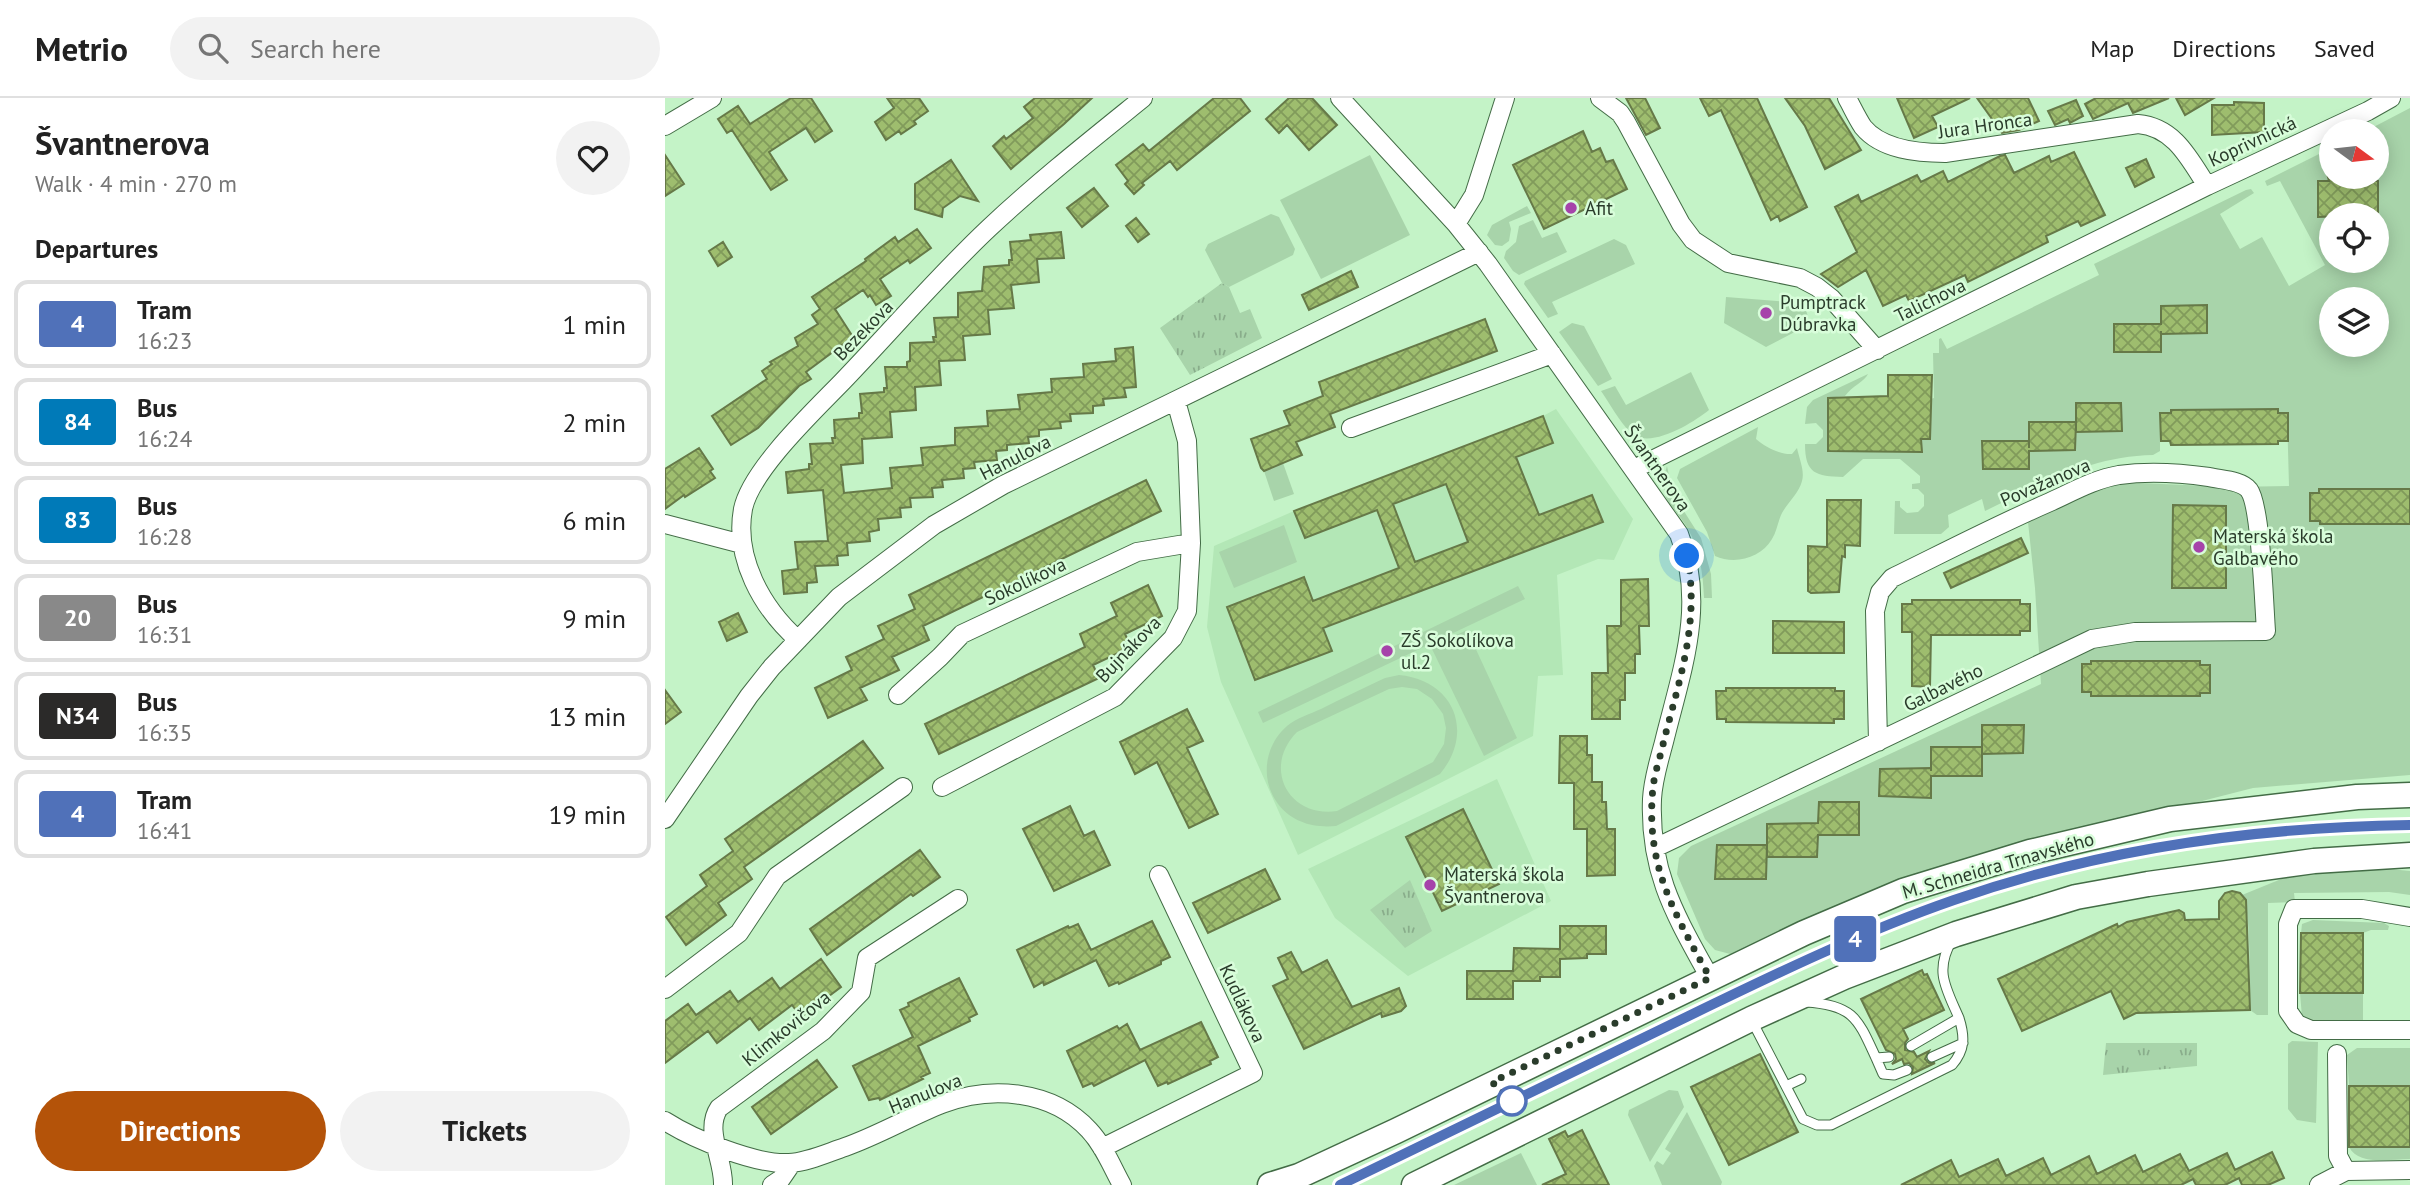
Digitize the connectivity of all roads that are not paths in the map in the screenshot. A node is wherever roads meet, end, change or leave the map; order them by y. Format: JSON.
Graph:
{"nodes":[{"id":1,"x":712,"y":98,"type":"edge"},
{"id":2,"x":1143,"y":98,"type":"edge"},
{"id":3,"x":1340,"y":98,"type":"edge"},
{"id":4,"x":1504,"y":98,"type":"edge"},
{"id":5,"x":1600,"y":98,"type":"edge"},
{"id":6,"x":1847,"y":98,"type":"edge"},
{"id":7,"x":2391,"y":98,"type":"edge"},
{"id":8,"x":665,"y":126,"type":"edge"},
{"id":9,"x":2207,"y":186,"type":"junction"},
{"id":10,"x":1456,"y":224,"type":"junction"},
{"id":11,"x":1479,"y":252,"type":"junction"},
{"id":12,"x":1877,"y":350,"type":"junction"},
{"id":13,"x":1552,"y":354,"type":"junction"},
{"id":14,"x":1176,"y":401,"type":"junction"},
{"id":15,"x":1351,"y":428,"type":"dead end"},
{"id":16,"x":1634,"y":469,"type":"junction"},
{"id":17,"x":665,"y":524,"type":"edge"},
{"id":18,"x":1191,"y":543,"type":"junction"},
{"id":19,"x":742,"y":544,"type":"junction"},
{"id":20,"x":2266,"y":631,"type":"joint"},
{"id":21,"x":798,"y":640,"type":"junction"},
{"id":22,"x":898,"y":695,"type":"dead end"},
{"id":23,"x":1878,"y":742,"type":"junction"},
{"id":24,"x":941,"y":787,"type":"dead end"},
{"id":25,"x":903,"y":788,"type":"dead end"},
{"id":26,"x":2410,"y":795,"type":"edge"},
{"id":27,"x":665,"y":819,"type":"edge"},
{"id":28,"x":1655,"y":848,"type":"junction"},
{"id":29,"x":2410,"y":855,"type":"edge"},
{"id":30,"x":1159,"y":875,"type":"dead end"},
{"id":31,"x":958,"y":900,"type":"dead end"},
{"id":32,"x":2410,"y":917,"type":"edge"},
{"id":33,"x":1956,"y":934,"type":"junction"},
{"id":34,"x":1710,"y":978,"type":"junction"},
{"id":35,"x":665,"y":989,"type":"edge"},
{"id":36,"x":1790,"y":1001,"type":"junction"},
{"id":37,"x":1959,"y":1018,"type":"junction"},
{"id":38,"x":1751,"y":1019,"type":"junction"},
{"id":39,"x":2410,"y":1030,"type":"edge"},
{"id":40,"x":1963,"y":1043,"type":"junction"},
{"id":41,"x":1912,"y":1046,"type":"dead end"},
{"id":42,"x":2337,"y":1054,"type":"dead end"},
{"id":43,"x":1889,"y":1057,"type":"dead end"},
{"id":44,"x":1932,"y":1057,"type":"dead end"},
{"id":45,"x":1876,"y":1058,"type":"junction"},
{"id":46,"x":1907,"y":1070,"type":"dead end"},
{"id":47,"x":1801,"y":1079,"type":"dead end"},
{"id":48,"x":1786,"y":1086,"type":"junction"},
{"id":49,"x":665,"y":1121,"type":"edge"},
{"id":50,"x":716,"y":1144,"type":"junction"},
{"id":51,"x":1102,"y":1148,"type":"junction"},
{"id":52,"x":792,"y":1163,"type":"junction"},
{"id":53,"x":2410,"y":1170,"type":"edge"},
{"id":54,"x":2346,"y":1171,"type":"junction"},
{"id":55,"x":1291,"y":1180,"type":"edge"},
{"id":56,"x":723,"y":1185,"type":"edge"},
{"id":57,"x":772,"y":1185,"type":"edge"},
{"id":58,"x":1122,"y":1185,"type":"edge"},
{"id":59,"x":1270,"y":1185,"type":"edge"},
{"id":60,"x":1414,"y":1185,"type":"edge"},
{"id":61,"x":2319,"y":1185,"type":"edge"}],
"edges":[{"from":1,"to":8,"type":"street"},
{"from":2,"to":19,"type":"street","name":"Bezekova"},
{"from":3,"to":10,"type":"street","name":"Švantnerova"},
{"from":4,"to":10,"type":"street"},
{"from":5,"to":12,"type":"street"},
{"from":6,"to":9,"type":"street","name":"Jura Hronca"},
{"from":7,"to":9,"type":"street","name":"Koprivnická"},
{"from":9,"to":12,"type":"street","name":"Talichova"},
{"from":10,"to":11,"type":"street","name":"Švantnerova"},
{"from":11,"to":13,"type":"street","name":"Švantnerova"},
{"from":11,"to":14,"type":"street","name":"Hanulova"},
{"from":12,"to":16,"type":"street","name":"Talichova"},
{"from":13,"to":15,"type":"street"},
{"from":13,"to":16,"type":"street","name":"Švantnerova"},
{"from":14,"to":18,"type":"street","name":"Bujnákova"},
{"from":14,"to":21,"type":"street","name":"Hanulova"},
{"from":16,"to":28,"type":"street","name":"Švantnerova"},
{"from":17,"to":19,"type":"street"},
{"from":18,"to":22,"type":"street","name":"Sokolíkova"},
{"from":18,"to":24,"type":"street","name":"Bujnákova"},
{"from":19,"to":21,"type":"street","name":"Bezekova"},
{"from":20,"to":23,"type":"street","name":"Galbavého"},
{"from":20,"to":23,"type":"street","name":"Považanova"},
{"from":21,"to":27,"type":"street","name":"Hanulova"},
{"from":23,"to":28,"type":"street","name":"Galbavého"},
{"from":25,"to":35,"type":"street"},
{"from":26,"to":34,"type":"main road","name":"M. Schneidra Trnavského"},
{"from":28,"to":34,"type":"street","name":"Švantnerova"},
{"from":29,"to":33,"type":"main road"},
{"from":30,"to":51,"type":"street","name":"Kudlákova"},
{"from":31,"to":50,"type":"street","name":"Klimkovičova"},
{"from":32,"to":39,"type":"street"},
{"from":33,"to":36,"type":"main road"},
{"from":33,"to":37,"type":"lane"},
{"from":34,"to":55,"type":"main road","name":"M. Schneidra Trnavského"},
{"from":36,"to":38,"type":"main road"},
{"from":36,"to":45,"type":"lane"},
{"from":37,"to":40,"type":"lane"},
{"from":37,"to":41,"type":"lane"},
{"from":38,"to":48,"type":"lane"},
{"from":38,"to":60,"type":"main road"},
{"from":40,"to":44,"type":"lane"},
{"from":40,"to":48,"type":"lane"},
{"from":42,"to":54,"type":"street"},
{"from":43,"to":45,"type":"lane"},
{"from":45,"to":46,"type":"lane"},
{"from":47,"to":48,"type":"lane"},
{"from":49,"to":50,"type":"street","name":"Hanulova"},
{"from":50,"to":52,"type":"street","name":"Hanulova"},
{"from":50,"to":56,"type":"street","name":"Klimkovičova"},
{"from":51,"to":52,"type":"street","name":"Hanulova"},
{"from":51,"to":58,"type":"street","name":"Hanulova"},
{"from":52,"to":57,"type":"street"},
{"from":53,"to":54,"type":"street"},
{"from":54,"to":61,"type":"street"},
{"from":55,"to":59,"type":"main road","name":"M. Schneidra Trnavského"}]}
